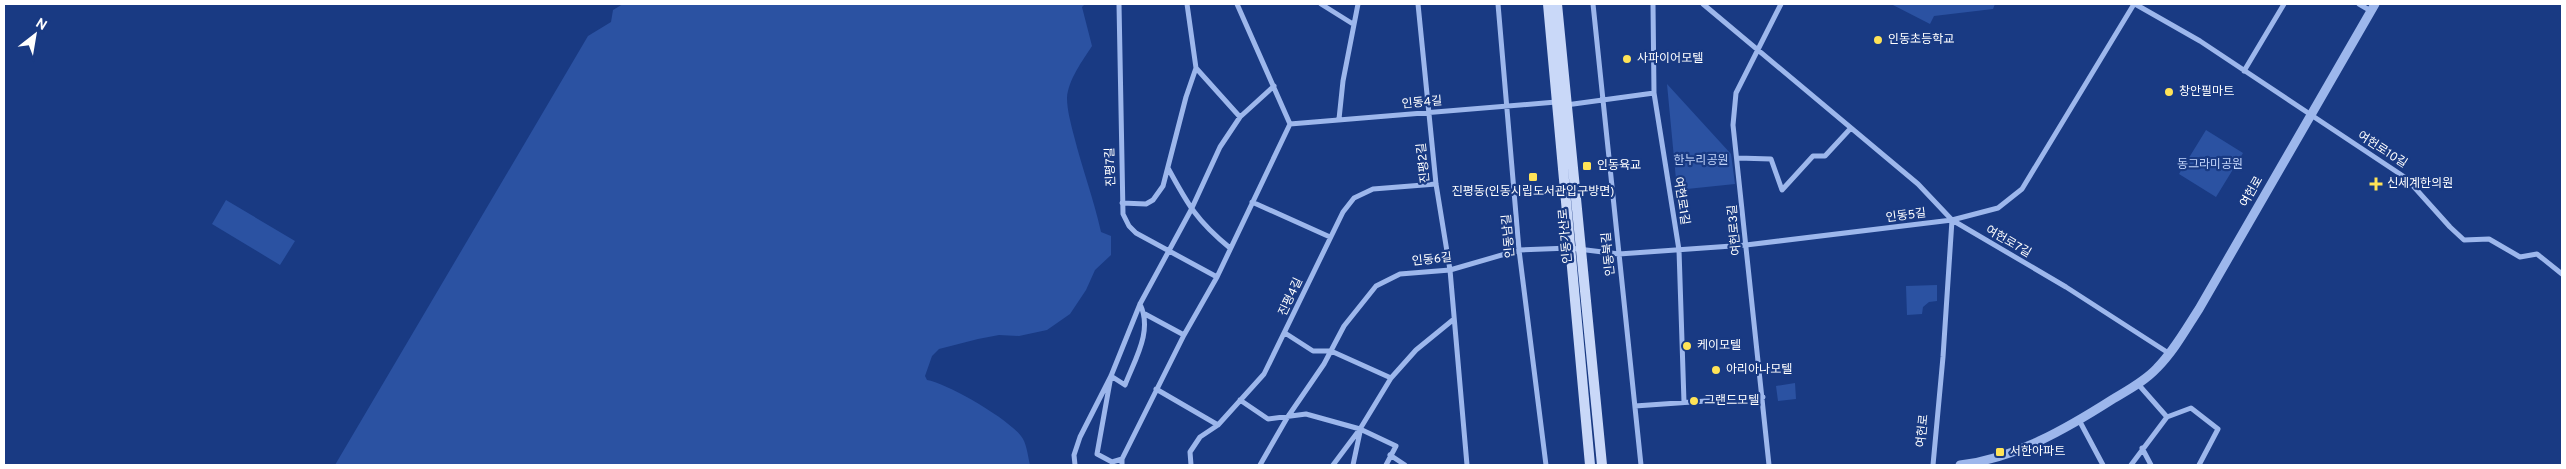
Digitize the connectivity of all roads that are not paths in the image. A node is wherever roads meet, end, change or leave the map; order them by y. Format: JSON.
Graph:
{"nodes":[{"id":1,"x":1118,"y":4,"type":"edge"},
{"id":2,"x":1187,"y":4,"type":"edge"},
{"id":3,"x":1238,"y":4,"type":"edge"},
{"id":4,"x":1321,"y":4,"type":"edge"},
{"id":5,"x":1358,"y":4,"type":"edge"},
{"id":6,"x":1418,"y":4,"type":"edge"},
{"id":7,"x":1498,"y":4,"type":"edge"},
{"id":8,"x":1548,"y":4,"type":"edge"},
{"id":9,"x":1557,"y":4,"type":"edge"},
{"id":10,"x":1593,"y":4,"type":"edge"},
{"id":11,"x":1653,"y":4,"type":"edge"},
{"id":12,"x":1703,"y":4,"type":"edge"},
{"id":13,"x":1781,"y":4,"type":"edge"},
{"id":14,"x":2134,"y":4,"type":"edge"},
{"id":15,"x":2284,"y":4,"type":"edge"},
{"id":16,"x":2359,"y":4,"type":"edge"},
{"id":17,"x":2373,"y":7,"type":"edge"},
{"id":18,"x":1353,"y":24,"type":"junction"},
{"id":19,"x":1758,"y":52,"type":"junction"},
{"id":20,"x":1196,"y":68,"type":"junction"},
{"id":21,"x":2244,"y":71,"type":"junction"},
{"id":22,"x":1274,"y":86,"type":"junction"},
{"id":23,"x":1654,"y":93,"type":"junction"},
{"id":24,"x":1601,"y":100,"type":"junction"},
{"id":25,"x":1556,"y":102,"type":"junction"},
{"id":26,"x":1509,"y":105,"type":"junction"},
{"id":27,"x":1566,"y":106,"type":"junction"},
{"id":28,"x":1429,"y":113,"type":"junction"},
{"id":29,"x":2310,"y":116,"type":"junction"},
{"id":30,"x":1240,"y":117,"type":"junction"},
{"id":31,"x":1339,"y":119,"type":"junction"},
{"id":32,"x":1290,"y":124,"type":"junction"},
{"id":33,"x":1850,"y":129,"type":"junction"},
{"id":34,"x":1738,"y":158,"type":"junction"},
{"id":35,"x":1168,"y":168,"type":"junction"},
{"id":36,"x":1436,"y":184,"type":"junction"},
{"id":37,"x":1252,"y":202,"type":"junction"},
{"id":38,"x":1122,"y":203,"type":"junction"},
{"id":39,"x":1191,"y":210,"type":"junction"},
{"id":40,"x":1952,"y":220,"type":"junction"},
{"id":41,"x":1330,"y":237,"type":"junction"},
{"id":42,"x":1746,"y":245,"type":"junction"},
{"id":43,"x":1230,"y":248,"type":"junction"},
{"id":44,"x":1168,"y":249,"type":"junction"},
{"id":45,"x":1575,"y":249,"type":"junction"},
{"id":46,"x":1520,"y":250,"type":"junction"},
{"id":47,"x":1678,"y":250,"type":"junction"},
{"id":48,"x":1619,"y":254,"type":"junction"},
{"id":49,"x":1450,"y":270,"type":"junction"},
{"id":50,"x":2562,"y":274,"type":"edge"},
{"id":51,"x":1217,"y":277,"type":"junction"},
{"id":52,"x":1140,"y":304,"type":"junction"},
{"id":53,"x":1145,"y":314,"type":"junction"},
{"id":54,"x":1454,"y":319,"type":"junction"},
{"id":55,"x":1285,"y":333,"type":"junction"},
{"id":56,"x":1184,"y":335,"type":"junction"},
{"id":57,"x":1331,"y":351,"type":"junction"},
{"id":58,"x":2170,"y":354,"type":"junction"},
{"id":59,"x":1111,"y":376,"type":"junction"},
{"id":60,"x":1391,"y":378,"type":"junction"},
{"id":61,"x":2138,"y":383,"type":"junction"},
{"id":62,"x":1156,"y":389,"type":"junction"},
{"id":63,"x":1763,"y":397,"type":"junction"},
{"id":64,"x":1240,"y":400,"type":"junction"},
{"id":65,"x":1684,"y":402,"type":"junction"},
{"id":66,"x":1635,"y":406,"type":"junction"},
{"id":67,"x":2167,"y":417,"type":"junction"},
{"id":68,"x":1287,"y":418,"type":"junction"},
{"id":69,"x":2080,"y":420,"type":"junction"},
{"id":70,"x":1218,"y":425,"type":"junction"},
{"id":71,"x":1360,"y":429,"type":"junction"},
{"id":72,"x":2142,"y":448,"type":"junction"},
{"id":73,"x":1390,"y":455,"type":"junction"},
{"id":74,"x":1122,"y":462,"type":"edge"},
{"id":75,"x":1075,"y":465,"type":"edge"},
{"id":76,"x":1191,"y":465,"type":"edge"},
{"id":77,"x":1260,"y":465,"type":"edge"},
{"id":78,"x":1333,"y":465,"type":"edge"},
{"id":79,"x":1353,"y":465,"type":"edge"},
{"id":80,"x":1386,"y":465,"type":"edge"},
{"id":81,"x":1405,"y":465,"type":"edge"},
{"id":82,"x":1467,"y":465,"type":"edge"},
{"id":83,"x":1546,"y":465,"type":"edge"},
{"id":84,"x":1590,"y":465,"type":"edge"},
{"id":85,"x":1602,"y":465,"type":"edge"},
{"id":86,"x":1641,"y":465,"type":"edge"},
{"id":87,"x":1769,"y":465,"type":"edge"},
{"id":88,"x":1932,"y":465,"type":"edge"},
{"id":89,"x":1960,"y":465,"type":"edge"},
{"id":90,"x":2103,"y":465,"type":"edge"},
{"id":91,"x":2131,"y":465,"type":"edge"},
{"id":92,"x":2151,"y":465,"type":"edge"},
{"id":93,"x":2199,"y":465,"type":"edge"}],
"edges":[{"from":1,"to":38,"type":"street","name":"진평7길"},
{"from":2,"to":20,"type":"street"},
{"from":3,"to":22,"type":"street"},
{"from":4,"to":18,"type":"street"},
{"from":5,"to":18,"type":"street"},
{"from":6,"to":28,"type":"street","name":"진평2길"},
{"from":7,"to":26,"type":"street","name":"인동남길"},
{"from":8,"to":25,"type":"main road","name":"인동가산로"},
{"from":9,"to":27,"type":"main road","name":"인동가산로"},
{"from":10,"to":24,"type":"street","name":"인동북길"},
{"from":11,"to":23,"type":"street","name":"여헌로1길"},
{"from":12,"to":19,"type":"street","name":"여헌로7길"},
{"from":13,"to":19,"type":"street","name":"여헌로3길"},
{"from":14,"to":21,"type":"street"},
{"from":14,"to":40,"type":"street","name":"인동5길"},
{"from":15,"to":21,"type":"street"},
{"from":16,"to":17,"type":"street"},
{"from":17,"to":29,"type":"street","name":"여헌로"},
{"from":18,"to":31,"type":"street"},
{"from":19,"to":33,"type":"street","name":"여헌로7길"},
{"from":19,"to":34,"type":"street","name":"여헌로3길"},
{"from":20,"to":30,"type":"street"},
{"from":20,"to":35,"type":"street"},
{"from":21,"to":29,"type":"street"},
{"from":22,"to":30,"type":"street"},
{"from":22,"to":32,"type":"street"},
{"from":23,"to":24,"type":"street"},
{"from":23,"to":47,"type":"street","name":"여헌로1길"},
{"from":24,"to":27,"type":"street"},
{"from":24,"to":48,"type":"street","name":"인동북길"},
{"from":25,"to":26,"type":"street","name":"인동4길"},
{"from":25,"to":45,"type":"main road","name":"인동가산로"},
{"from":26,"to":28,"type":"street","name":"인동4길"},
{"from":26,"to":46,"type":"street","name":"인동남길"},
{"from":27,"to":45,"type":"main road","name":"인동가산로"},
{"from":28,"to":31,"type":"street","name":"인동4길"},
{"from":28,"to":36,"type":"street","name":"진평2길"},
{"from":29,"to":50,"type":"street","name":"여헌로10길"},
{"from":29,"to":58,"type":"street","name":"여헌로"},
{"from":30,"to":39,"type":"street"},
{"from":31,"to":32,"type":"street","name":"인동4길"},
{"from":32,"to":37,"type":"street"},
{"from":33,"to":34,"type":"street"},
{"from":33,"to":40,"type":"street","name":"여헌로7길"},
{"from":34,"to":42,"type":"street","name":"여헌로3길"},
{"from":35,"to":38,"type":"street"},
{"from":35,"to":39,"type":"street"},
{"from":36,"to":41,"type":"street","name":"진평4길"},
{"from":36,"to":49,"type":"street","name":"진평2길"},
{"from":37,"to":41,"type":"street"},
{"from":37,"to":43,"type":"street"},
{"from":38,"to":44,"type":"street","name":"진평7길"},
{"from":39,"to":43,"type":"street"},
{"from":39,"to":44,"type":"street"},
{"from":40,"to":42,"type":"street","name":"인동5길"},
{"from":40,"to":58,"type":"street","name":"여헌로7길"},
{"from":40,"to":88,"type":"street","name":"여헌로"},
{"from":41,"to":55,"type":"street","name":"진평4길"},
{"from":42,"to":47,"type":"street","name":"인동5길"},
{"from":42,"to":63,"type":"street","name":"여헌로3길"},
{"from":43,"to":51,"type":"street"},
{"from":44,"to":51,"type":"street","name":"진평7길"},
{"from":44,"to":52,"type":"street"},
{"from":45,"to":46,"type":"street","name":"인동6길"},
{"from":45,"to":48,"type":"street","name":"인동5길"},
{"from":45,"to":84,"type":"main road","name":"인동가산로"},
{"from":45,"to":85,"type":"main road","name":"인동가산로"},
{"from":46,"to":49,"type":"street","name":"인동6길"},
{"from":46,"to":83,"type":"street","name":"인동남길"},
{"from":47,"to":48,"type":"street","name":"인동5길"},
{"from":47,"to":65,"type":"street","name":"여헌로1길"},
{"from":48,"to":66,"type":"street","name":"인동북길"},
{"from":49,"to":54,"type":"street","name":"진평2길"},
{"from":49,"to":57,"type":"street","name":"인동6길"},
{"from":51,"to":56,"type":"street"},
{"from":52,"to":53,"type":"street"},
{"from":52,"to":59,"type":"street"},
{"from":53,"to":56,"type":"street"},
{"from":53,"to":59,"type":"street"},
{"from":54,"to":60,"type":"street"},
{"from":54,"to":82,"type":"street","name":"진평2길"},
{"from":55,"to":57,"type":"street"},
{"from":55,"to":64,"type":"street","name":"진평4길"},
{"from":56,"to":62,"type":"street"},
{"from":57,"to":60,"type":"street"},
{"from":57,"to":68,"type":"street","name":"인동6길"},
{"from":58,"to":61,"type":"street","name":"여헌로"},
{"from":59,"to":74,"type":"street"},
{"from":59,"to":75,"type":"street"},
{"from":60,"to":71,"type":"street"},
{"from":61,"to":67,"type":"street"},
{"from":61,"to":69,"type":"street","name":"여헌로"},
{"from":62,"to":70,"type":"street"},
{"from":62,"to":74,"type":"street"},
{"from":63,"to":65,"type":"street"},
{"from":63,"to":87,"type":"street","name":"여헌로3길"},
{"from":64,"to":68,"type":"street"},
{"from":64,"to":70,"type":"street","name":"진평4길"},
{"from":65,"to":66,"type":"street"},
{"from":66,"to":86,"type":"street","name":"인동북길"},
{"from":67,"to":72,"type":"street"},
{"from":67,"to":93,"type":"street"},
{"from":68,"to":71,"type":"street"},
{"from":68,"to":77,"type":"street","name":"인동6길"},
{"from":69,"to":89,"type":"street","name":"여헌로"},
{"from":69,"to":90,"type":"street"},
{"from":70,"to":76,"type":"street","name":"진평4길"},
{"from":71,"to":73,"type":"street"},
{"from":71,"to":78,"type":"street"},
{"from":71,"to":79,"type":"street"},
{"from":72,"to":91,"type":"street"},
{"from":72,"to":92,"type":"street"},
{"from":73,"to":80,"type":"street"},
{"from":73,"to":81,"type":"street"}]}
